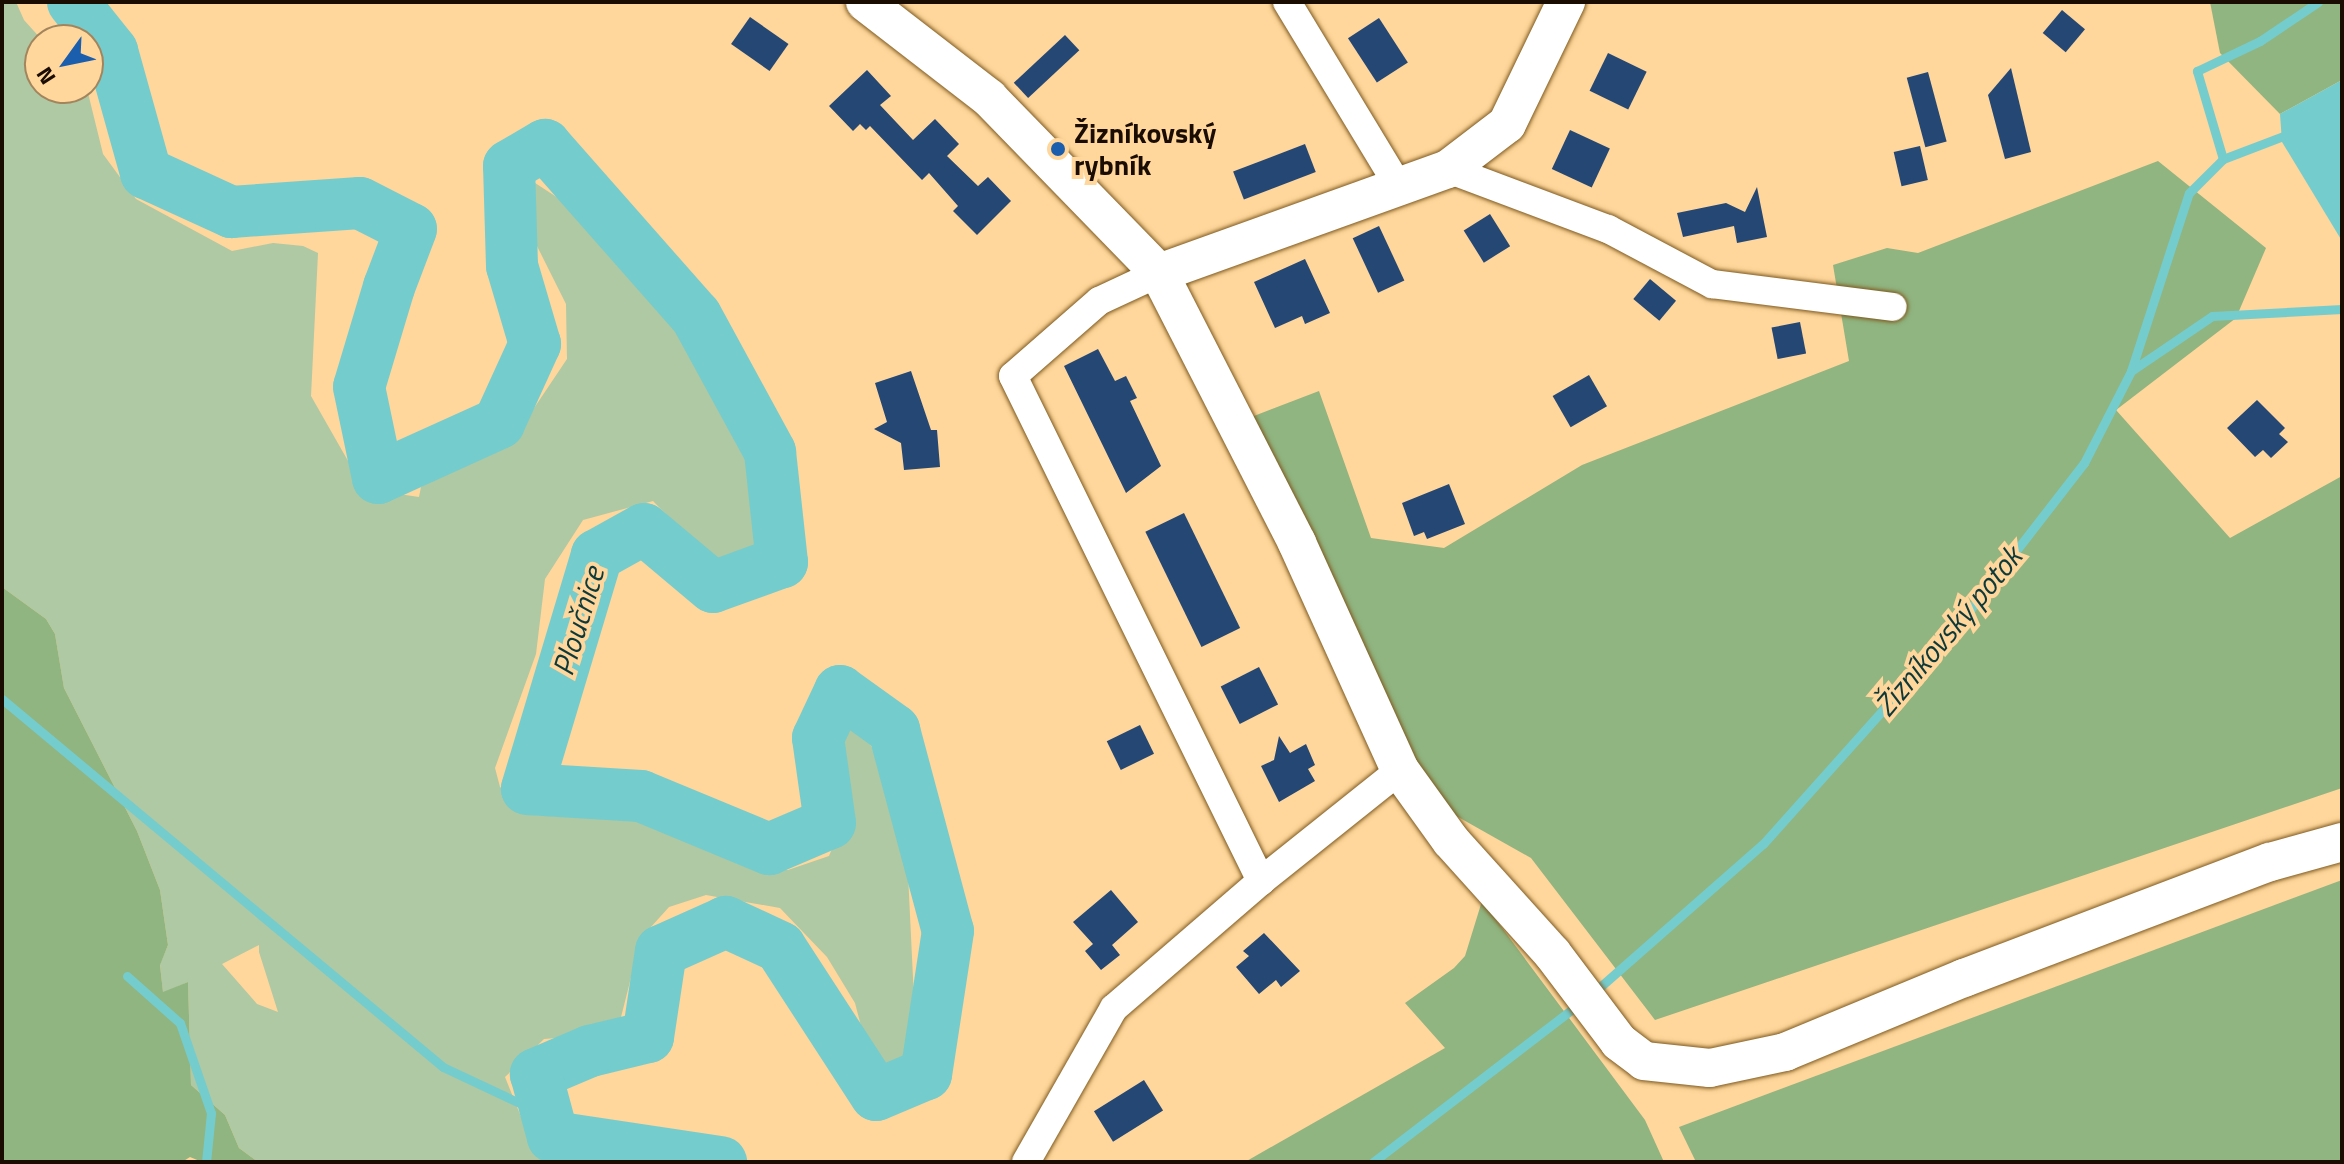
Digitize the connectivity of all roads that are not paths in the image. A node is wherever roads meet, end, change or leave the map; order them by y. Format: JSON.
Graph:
{"nodes":[{"id":1,"x":865,"y":2,"type":"edge"},
{"id":2,"x":1287,"y":2,"type":"edge"},
{"id":3,"x":1566,"y":2,"type":"edge"},
{"id":4,"x":1448,"y":169,"type":"junction"},
{"id":5,"x":1399,"y":187,"type":"junction"},
{"id":6,"x":1159,"y":273,"type":"junction"},
{"id":7,"x":1893,"y":307,"type":"dead end"},
{"id":8,"x":1400,"y":770,"type":"junction"},
{"id":9,"x":2342,"y":842,"type":"edge"},
{"id":10,"x":1261,"y":881,"type":"junction"},
{"id":11,"x":1026,"y":1162,"type":"edge"}],
"edges":[{"from":1,"to":6,"type":"street"},
{"from":2,"to":5,"type":"street"},
{"from":3,"to":4,"type":"street"},
{"from":4,"to":5,"type":"street"},
{"from":4,"to":7,"type":"street"},
{"from":5,"to":6,"type":"street"},
{"from":6,"to":8,"type":"street"},
{"from":6,"to":10,"type":"street"},
{"from":8,"to":9,"type":"street"},
{"from":8,"to":10,"type":"street"},
{"from":10,"to":11,"type":"street"}]}
